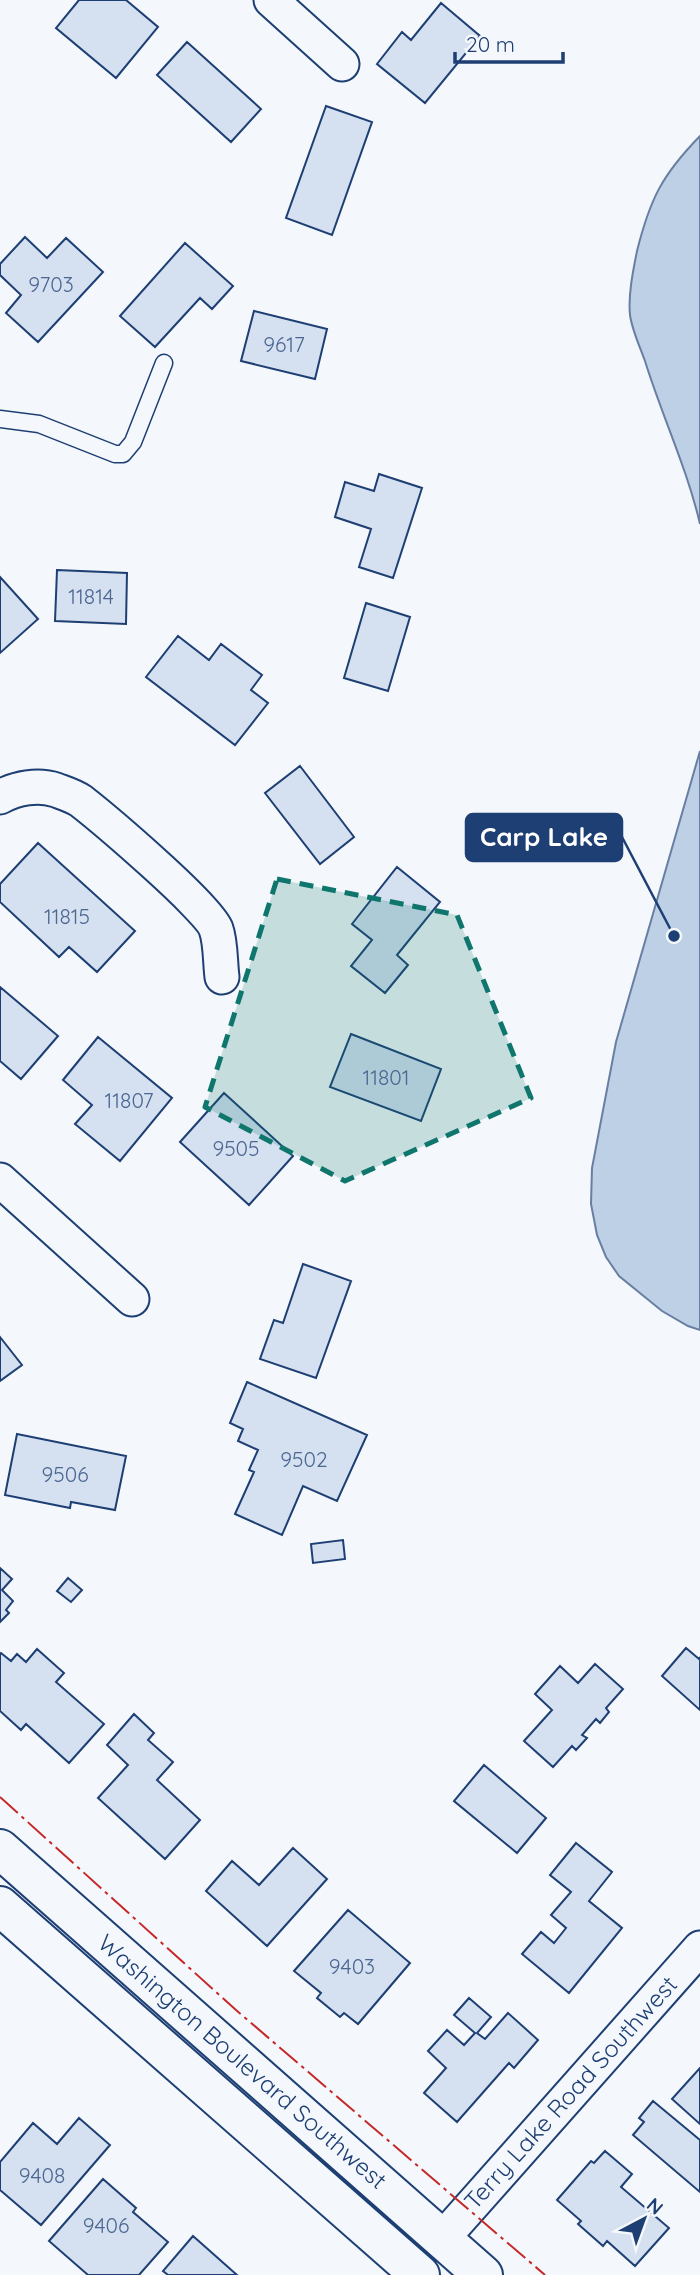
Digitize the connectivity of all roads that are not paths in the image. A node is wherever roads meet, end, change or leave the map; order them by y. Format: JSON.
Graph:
{"nodes":[{"id":1,"x":271,"y":0,"type":"edge"},
{"id":2,"x":342,"y":64,"type":"dead end"},
{"id":3,"x":164,"y":363,"type":"dead end"},
{"id":4,"x":0,"y":419,"type":"edge"},
{"id":5,"x":0,"y":797,"type":"edge"},
{"id":6,"x":222,"y":977,"type":"dead end"},
{"id":7,"x":0,"y":1180,"type":"edge"},
{"id":8,"x":132,"y":1298,"type":"dead end"},
{"id":9,"x":0,"y":1849,"type":"edge"},
{"id":10,"x":0,"y":1906,"type":"edge"},
{"id":11,"x":700,"y":1948,"type":"edge"},
{"id":12,"x":442,"y":2239,"type":"junction"},
{"id":13,"x":420,"y":2275,"type":"edge"},
{"id":14,"x":483,"y":2275,"type":"edge"}],
"edges":[{"from":1,"to":2,"type":"street"},
{"from":3,"to":4,"type":"lane"},
{"from":5,"to":6,"type":"street"},
{"from":7,"to":8,"type":"street"},
{"from":9,"to":12,"type":"main road","name":"Washington Boulevard Southwest"},
{"from":10,"to":13,"type":"main road","name":"Washington Boulevard Southwest"},
{"from":11,"to":12,"type":"street","name":"Terry Lake Road Southwest"},
{"from":12,"to":14,"type":"main road","name":"Washington Boulevard Southwest"}]}
